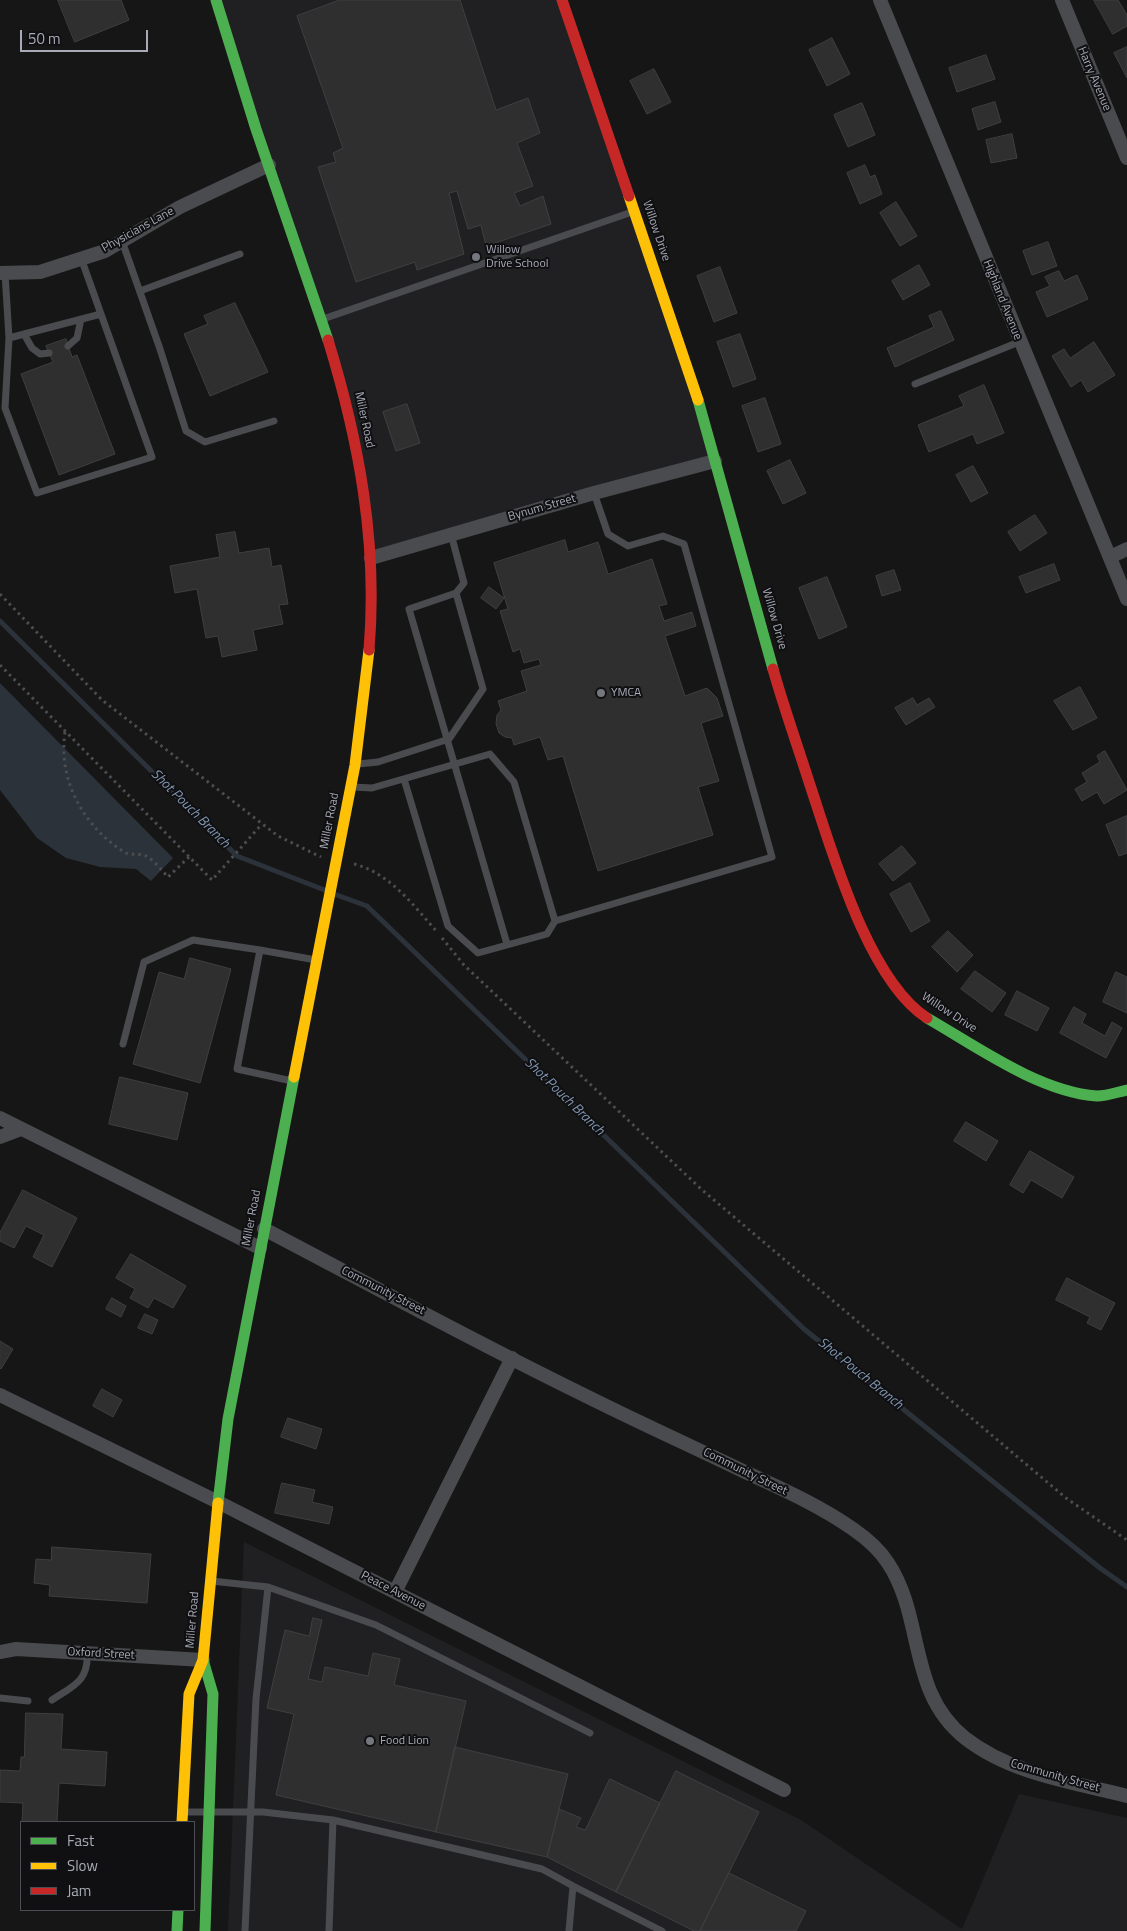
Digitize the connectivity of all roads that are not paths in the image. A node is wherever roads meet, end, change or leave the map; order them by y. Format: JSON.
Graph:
{"nodes":[{"id":1,"x":216,"y":0,"type":"edge"},
{"id":2,"x":562,"y":0,"type":"edge"},
{"id":3,"x":880,"y":0,"type":"edge"},
{"id":4,"x":1062,"y":0,"type":"edge"},
{"id":5,"x":1127,"y":158,"type":"edge"},
{"id":6,"x":269,"y":165,"type":"junction"},
{"id":7,"x":634,"y":211,"type":"junction"},
{"id":8,"x":122,"y":241,"type":"junction"},
{"id":9,"x":240,"y":254,"type":"dead end"},
{"id":10,"x":81,"y":258,"type":"junction"},
{"id":11,"x":2,"y":273,"type":"edge"},
{"id":12,"x":140,"y":291,"type":"junction"},
{"id":13,"x":101,"y":314,"type":"junction"},
{"id":14,"x":81,"y":319,"type":"junction"},
{"id":15,"x":323,"y":319,"type":"junction"},
{"id":16,"x":24,"y":334,"type":"junction"},
{"id":17,"x":9,"y":338,"type":"junction"},
{"id":18,"x":1019,"y":342,"type":"junction"},
{"id":19,"x":68,"y":346,"type":"dead end"},
{"id":20,"x":49,"y":352,"type":"dead end"},
{"id":21,"x":915,"y":384,"type":"dead end"},
{"id":22,"x":274,"y":421,"type":"dead end"},
{"id":23,"x":715,"y":461,"type":"junction"},
{"id":24,"x":594,"y":493,"type":"junction"},
{"id":25,"x":451,"y":534,"type":"junction"},
{"id":26,"x":1127,"y":549,"type":"edge"},
{"id":27,"x":371,"y":558,"type":"junction"},
{"id":28,"x":1110,"y":558,"type":"junction"},
{"id":29,"x":456,"y":593,"type":"junction"},
{"id":30,"x":1127,"y":599,"type":"edge"},
{"id":31,"x":449,"y":739,"type":"junction"},
{"id":32,"x":355,"y":764,"type":"junction"},
{"id":33,"x":456,"y":764,"type":"junction"},
{"id":34,"x":404,"y":779,"type":"junction"},
{"id":35,"x":351,"y":786,"type":"junction"},
{"id":36,"x":555,"y":921,"type":"junction"},
{"id":37,"x":507,"y":944,"type":"junction"},
{"id":38,"x":260,"y":950,"type":"junction"},
{"id":39,"x":317,"y":960,"type":"junction"},
{"id":40,"x":123,"y":1044,"type":"dead end"},
{"id":41,"x":292,"y":1081,"type":"junction"},
{"id":42,"x":1127,"y":1090,"type":"edge"},
{"id":43,"x":0,"y":1118,"type":"edge"},
{"id":44,"x":21,"y":1129,"type":"junction"},
{"id":45,"x":0,"y":1137,"type":"edge"},
{"id":46,"x":264,"y":1230,"type":"junction"},
{"id":47,"x":260,"y":1248,"type":"junction"},
{"id":48,"x":512,"y":1358,"type":"junction"},
{"id":49,"x":0,"y":1395,"type":"edge"},
{"id":50,"x":218,"y":1502,"type":"junction"},
{"id":51,"x":210,"y":1581,"type":"junction"},
{"id":52,"x":268,"y":1587,"type":"junction"},
{"id":53,"x":395,"y":1592,"type":"junction"},
{"id":54,"x":0,"y":1652,"type":"edge"},
{"id":55,"x":87,"y":1653,"type":"junction"},
{"id":56,"x":203,"y":1660,"type":"junction"},
{"id":57,"x":0,"y":1698,"type":"edge"},
{"id":58,"x":52,"y":1700,"type":"dead end"},
{"id":59,"x":28,"y":1701,"type":"dead end"},
{"id":60,"x":590,"y":1733,"type":"dead end"},
{"id":61,"x":784,"y":1790,"type":"dead end"},
{"id":62,"x":1127,"y":1796,"type":"edge"},
{"id":63,"x":209,"y":1812,"type":"junction"},
{"id":64,"x":250,"y":1812,"type":"junction"},
{"id":65,"x":183,"y":1817,"type":"edge"},
{"id":66,"x":333,"y":1820,"type":"junction"},
{"id":67,"x":573,"y":1886,"type":"junction"},
{"id":68,"x":178,"y":1911,"type":"edge"},
{"id":69,"x":177,"y":1931,"type":"edge"},
{"id":70,"x":205,"y":1931,"type":"edge"},
{"id":71,"x":245,"y":1931,"type":"edge"},
{"id":72,"x":329,"y":1931,"type":"edge"},
{"id":73,"x":569,"y":1931,"type":"edge"},
{"id":74,"x":662,"y":1931,"type":"edge"}],
"edges":[{"from":1,"to":6,"type":"main road","name":"Miller Road"},
{"from":2,"to":7,"type":"main road","name":"Willow Drive"},
{"from":3,"to":18,"type":"street","name":"Highland Avenue"},
{"from":4,"to":5,"type":"street","name":"Harry Avenue"},
{"from":6,"to":8,"type":"street","name":"Physicians Lane"},
{"from":6,"to":15,"type":"main road","name":"Miller Road"},
{"from":7,"to":15,"type":"lane"},
{"from":7,"to":23,"type":"main road","name":"Willow Drive"},
{"from":8,"to":10,"type":"street","name":"Physicians Lane"},
{"from":8,"to":12,"type":"lane"},
{"from":9,"to":12,"type":"lane"},
{"from":10,"to":11,"type":"street","name":"Physicians Lane"},
{"from":10,"to":13,"type":"lane"},
{"from":11,"to":17,"type":"lane"},
{"from":12,"to":22,"type":"lane"},
{"from":13,"to":14,"type":"lane"},
{"from":13,"to":17,"type":"lane"},
{"from":14,"to":16,"type":"lane"},
{"from":14,"to":19,"type":"lane"},
{"from":15,"to":27,"type":"main road","name":"Miller Road"},
{"from":16,"to":17,"type":"lane"},
{"from":16,"to":20,"type":"lane"},
{"from":18,"to":21,"type":"lane"},
{"from":18,"to":28,"type":"street","name":"Highland Avenue"},
{"from":23,"to":24,"type":"street","name":"Bynum Street"},
{"from":23,"to":42,"type":"main road","name":"Willow Drive"},
{"from":24,"to":25,"type":"street","name":"Bynum Street"},
{"from":24,"to":36,"type":"lane"},
{"from":25,"to":27,"type":"street","name":"Bynum Street"},
{"from":25,"to":29,"type":"lane"},
{"from":26,"to":28,"type":"street"},
{"from":27,"to":32,"type":"main road","name":"Miller Road"},
{"from":28,"to":30,"type":"street","name":"Highland Avenue"},
{"from":29,"to":31,"type":"lane"},
{"from":29,"to":31,"type":"lane"},
{"from":31,"to":32,"type":"lane"},
{"from":31,"to":33,"type":"lane"},
{"from":32,"to":35,"type":"main road","name":"Miller Road"},
{"from":33,"to":34,"type":"lane"},
{"from":33,"to":36,"type":"lane"},
{"from":33,"to":37,"type":"lane"},
{"from":34,"to":35,"type":"lane"},
{"from":34,"to":37,"type":"lane"},
{"from":35,"to":39,"type":"main road","name":"Miller Road"},
{"from":36,"to":37,"type":"lane"},
{"from":38,"to":39,"type":"lane"},
{"from":38,"to":40,"type":"lane"},
{"from":38,"to":41,"type":"lane"},
{"from":39,"to":41,"type":"main road","name":"Miller Road"},
{"from":41,"to":46,"type":"main road","name":"Miller Road"},
{"from":43,"to":44,"type":"street"},
{"from":44,"to":45,"type":"street"},
{"from":44,"to":47,"type":"street"},
{"from":46,"to":47,"type":"main road","name":"Miller Road"},
{"from":46,"to":48,"type":"street","name":"Community Street"},
{"from":47,"to":50,"type":"main road","name":"Miller Road"},
{"from":48,"to":53,"type":"street"},
{"from":48,"to":62,"type":"street","name":"Community Street"},
{"from":49,"to":50,"type":"street","name":"Peace Avenue"},
{"from":50,"to":51,"type":"main road","name":"Miller Road"},
{"from":50,"to":53,"type":"street","name":"Peace Avenue"},
{"from":51,"to":52,"type":"lane"},
{"from":51,"to":56,"type":"main road","name":"Miller Road"},
{"from":52,"to":60,"type":"lane"},
{"from":52,"to":64,"type":"lane"},
{"from":53,"to":61,"type":"street","name":"Peace Avenue"},
{"from":54,"to":55,"type":"street","name":"Oxford Street"},
{"from":55,"to":56,"type":"street","name":"Oxford Street"},
{"from":55,"to":58,"type":"lane"},
{"from":56,"to":63,"type":"main road","name":"Miller Road"},
{"from":56,"to":65,"type":"main road","name":"Miller Road"},
{"from":57,"to":59,"type":"lane"},
{"from":63,"to":64,"type":"lane"},
{"from":63,"to":65,"type":"lane"},
{"from":63,"to":70,"type":"main road","name":"Miller Road"},
{"from":64,"to":66,"type":"lane"},
{"from":64,"to":71,"type":"lane"},
{"from":66,"to":67,"type":"lane"},
{"from":66,"to":72,"type":"lane"},
{"from":67,"to":73,"type":"lane"},
{"from":67,"to":74,"type":"lane"},
{"from":68,"to":69,"type":"main road"}]}
